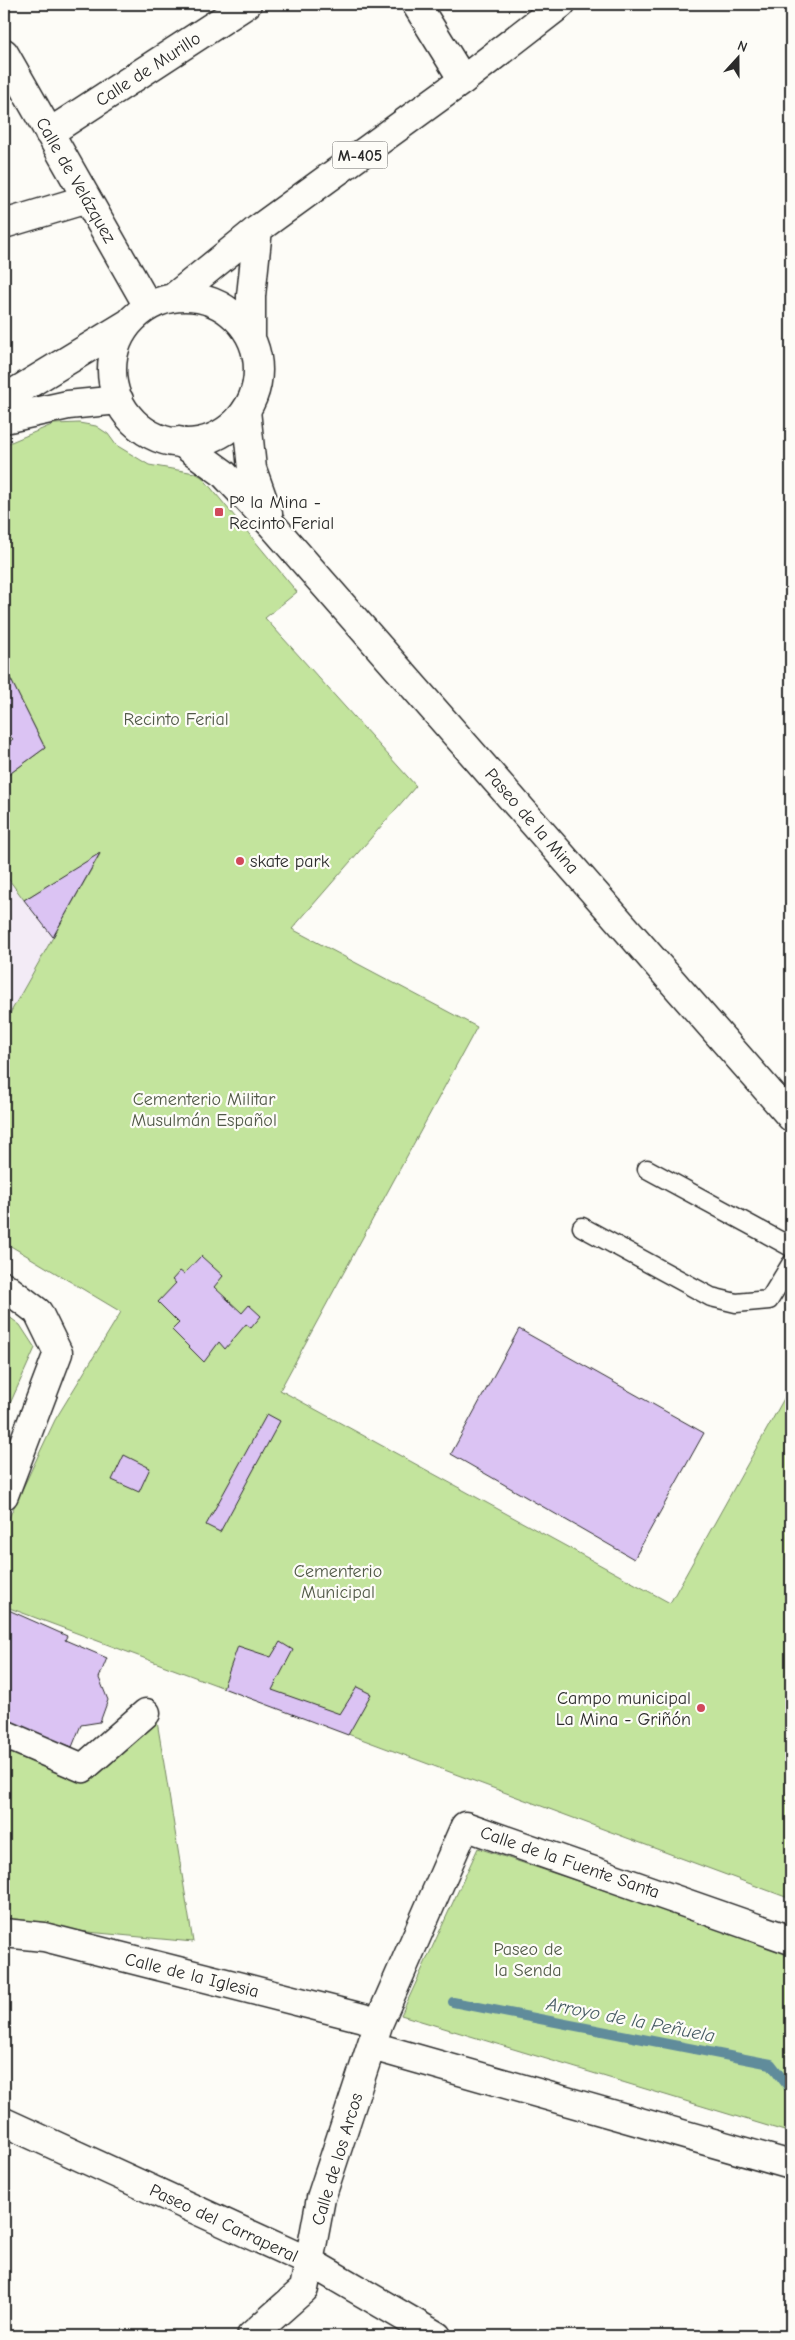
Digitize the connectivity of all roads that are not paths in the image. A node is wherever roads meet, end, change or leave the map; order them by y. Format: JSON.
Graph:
{"nodes":[{"id":1,"x":247,"y":4,"type":"edge"},
{"id":2,"x":416,"y":4,"type":"edge"},
{"id":3,"x":561,"y":4,"type":"edge"},
{"id":4,"x":4,"y":53,"type":"edge"},
{"id":5,"x":463,"y":80,"type":"junction"},
{"id":6,"x":49,"y":132,"type":"junction"},
{"id":7,"x":87,"y":200,"type":"junction"},
{"id":8,"x":4,"y":224,"type":"edge"},
{"id":9,"x":258,"y":229,"type":"junction"},
{"id":10,"x":174,"y":297,"type":"junction"},
{"id":11,"x":138,"y":314,"type":"junction"},
{"id":12,"x":251,"y":337,"type":"junction"},
{"id":13,"x":4,"y":400,"type":"edge"},
{"id":14,"x":119,"y":400,"type":"junction"},
{"id":15,"x":246,"y":410,"type":"junction"},
{"id":16,"x":4,"y":419,"type":"edge"},
{"id":17,"x":179,"y":441,"type":"junction"},
{"id":18,"x":272,"y":524,"type":"junction"},
{"id":19,"x":791,"y":1117,"type":"edge"},
{"id":20,"x":647,"y":1169,"type":"dead end"},
{"id":21,"x":582,"y":1227,"type":"dead end"},
{"id":22,"x":791,"y":1247,"type":"edge"},
{"id":23,"x":791,"y":1264,"type":"edge"},
{"id":24,"x":4,"y":1286,"type":"edge"},
{"id":25,"x":4,"y":1495,"type":"edge"},
{"id":26,"x":146,"y":1714,"type":"dead end"},
{"id":27,"x":4,"y":1734,"type":"edge"},
{"id":28,"x":4,"y":1933,"type":"edge"},
{"id":29,"x":791,"y":1940,"type":"edge"},
{"id":30,"x":376,"y":2034,"type":"junction"},
{"id":31,"x":4,"y":2122,"type":"edge"},
{"id":32,"x":791,"y":2166,"type":"edge"},
{"id":33,"x":310,"y":2262,"type":"junction"},
{"id":34,"x":251,"y":2336,"type":"edge"},
{"id":35,"x":437,"y":2336,"type":"edge"}],
"edges":[{"from":1,"to":6,"type":"street","name":"Calle de Murillo"},
{"from":2,"to":5,"type":"street"},
{"from":3,"to":5,"type":"street","number":"M-405"},
{"from":4,"to":6,"type":"street","name":"Calle de Velázquez"},
{"from":5,"to":9,"type":"street","number":"M-405"},
{"from":6,"to":7,"type":"street","name":"Calle de Velázquez"},
{"from":7,"to":8,"type":"street"},
{"from":7,"to":11,"type":"street","name":"Calle de Velázquez"},
{"from":9,"to":10,"type":"street","number":"M-405"},
{"from":9,"to":12,"type":"street"},
{"from":10,"to":11,"type":"street"},
{"from":10,"to":12,"type":"street"},
{"from":11,"to":13,"type":"street"},
{"from":11,"to":14,"type":"street"},
{"from":12,"to":15,"type":"street"},
{"from":14,"to":16,"type":"street"},
{"from":14,"to":17,"type":"street"},
{"from":15,"to":17,"type":"street"},
{"from":15,"to":18,"type":"street","name":"Paseo de la Mina"},
{"from":17,"to":18,"type":"street","name":"Paseo de la Mina"},
{"from":18,"to":19,"type":"street","name":"Paseo de la Mina"},
{"from":20,"to":22,"type":"lane"},
{"from":21,"to":23,"type":"lane"},
{"from":24,"to":25,"type":"street"},
{"from":26,"to":27,"type":"street"},
{"from":28,"to":30,"type":"street","name":"Calle de la Iglesia"},
{"from":29,"to":30,"type":"street","name":"Calle de la Fuente Santa"},
{"from":30,"to":32,"type":"street"},
{"from":30,"to":33,"type":"street","name":"Calle de los Arcos"},
{"from":31,"to":33,"type":"street","name":"Paseo del Carraperal"},
{"from":33,"to":34,"type":"street","name":"Calle de los Arcos"},
{"from":33,"to":35,"type":"street","name":"Paseo del Carraperal"}]}
